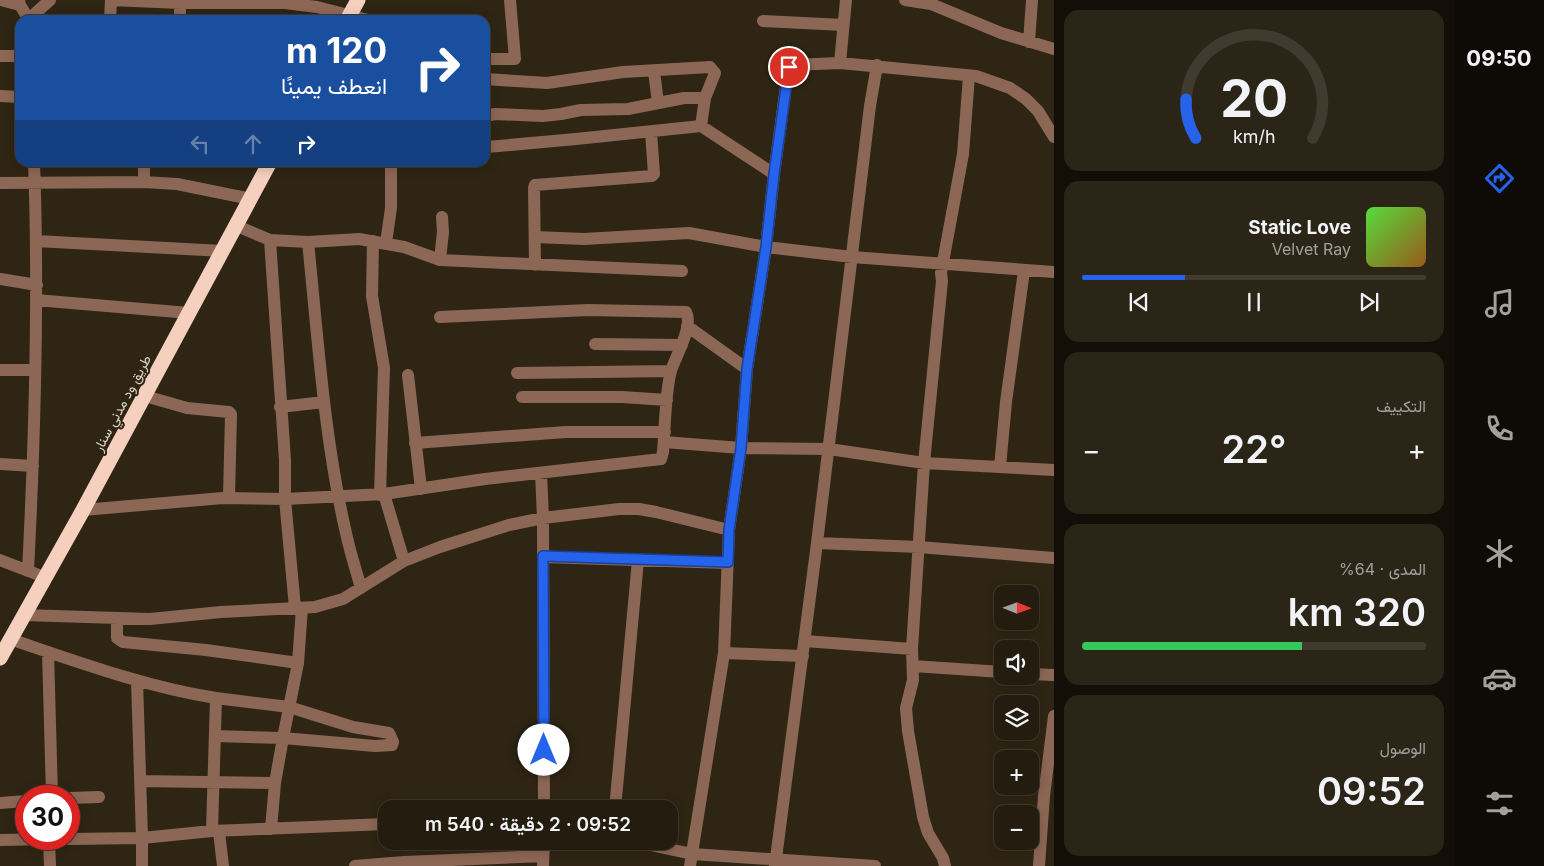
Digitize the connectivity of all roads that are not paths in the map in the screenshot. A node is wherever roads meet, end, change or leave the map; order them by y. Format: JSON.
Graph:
{"nodes":[{"id":1,"x":1,"y":0,"type":"edge"},
{"id":2,"x":50,"y":0,"type":"edge"},
{"id":3,"x":111,"y":0,"type":"edge"},
{"id":4,"x":358,"y":0,"type":"edge"},
{"id":5,"x":510,"y":0,"type":"edge"},
{"id":6,"x":846,"y":0,"type":"edge"},
{"id":7,"x":904,"y":0,"type":"edge"},
{"id":8,"x":1032,"y":0,"type":"edge"},
{"id":9,"x":180,"y":1,"type":"edge"},
{"id":10,"x":20,"y":2,"type":"edge"},
{"id":11,"x":930,"y":2,"type":"edge"},
{"id":12,"x":27,"y":15,"type":"edge"},
{"id":13,"x":35,"y":15,"type":"edge"},
{"id":14,"x":110,"y":15,"type":"edge"},
{"id":15,"x":180,"y":15,"type":"edge"},
{"id":16,"x":340,"y":15,"type":"edge"},
{"id":17,"x":350,"y":15,"type":"edge"},
{"id":18,"x":763,"y":21,"type":"dead end"},
{"id":19,"x":843,"y":25,"type":"junction"},
{"id":20,"x":1029,"y":42,"type":"junction"},
{"id":21,"x":1054,"y":49,"type":"edge"},
{"id":22,"x":0,"y":56,"type":"edge"},
{"id":23,"x":15,"y":56,"type":"edge"},
{"id":24,"x":490,"y":59,"type":"edge"},
{"id":25,"x":840,"y":63,"type":"junction"},
{"id":26,"x":877,"y":66,"type":"junction"},
{"id":27,"x":654,"y":71,"type":"junction"},
{"id":28,"x":969,"y":76,"type":"junction"},
{"id":29,"x":490,"y":79,"type":"edge"},
{"id":30,"x":0,"y":96,"type":"edge"},
{"id":31,"x":15,"y":97,"type":"edge"},
{"id":32,"x":705,"y":98,"type":"junction"},
{"id":33,"x":658,"y":103,"type":"junction"},
{"id":34,"x":490,"y":115,"type":"edge"},
{"id":35,"x":701,"y":126,"type":"junction"},
{"id":36,"x":651,"y":132,"type":"junction"},
{"id":37,"x":1054,"y":137,"type":"edge"},
{"id":38,"x":490,"y":147,"type":"edge"},
{"id":39,"x":34,"y":167,"type":"edge"},
{"id":40,"x":144,"y":167,"type":"edge"},
{"id":41,"x":267,"y":167,"type":"edge"},
{"id":42,"x":391,"y":167,"type":"edge"},
{"id":43,"x":774,"y":174,"type":"junction"},
{"id":44,"x":34,"y":182,"type":"junction"},
{"id":45,"x":144,"y":182,"type":"junction"},
{"id":46,"x":0,"y":183,"type":"edge"},
{"id":47,"x":251,"y":199,"type":"junction"},
{"id":48,"x":442,"y":217,"type":"dead end"},
{"id":49,"x":237,"y":226,"type":"junction"},
{"id":50,"x":535,"y":237,"type":"junction"},
{"id":51,"x":270,"y":240,"type":"junction"},
{"id":52,"x":36,"y":241,"type":"junction"},
{"id":53,"x":308,"y":242,"type":"junction"},
{"id":54,"x":380,"y":242,"type":"junction"},
{"id":55,"x":766,"y":247,"type":"junction"},
{"id":56,"x":223,"y":251,"type":"junction"},
{"id":57,"x":852,"y":257,"type":"junction"},
{"id":58,"x":440,"y":260,"type":"junction"},
{"id":59,"x":536,"y":265,"type":"junction"},
{"id":60,"x":943,"y":265,"type":"junction"},
{"id":61,"x":682,"y":271,"type":"dead end"},
{"id":62,"x":1024,"y":271,"type":"junction"},
{"id":63,"x":1054,"y":272,"type":"edge"},
{"id":64,"x":0,"y":279,"type":"edge"},
{"id":65,"x":37,"y":285,"type":"junction"},
{"id":66,"x":36,"y":300,"type":"junction"},
{"id":67,"x":189,"y":313,"type":"junction"},
{"id":68,"x":440,"y":316,"type":"dead end"},
{"id":69,"x":687,"y":326,"type":"junction"},
{"id":70,"x":595,"y":344,"type":"dead end"},
{"id":71,"x":682,"y":345,"type":"junction"},
{"id":72,"x":747,"y":369,"type":"junction"},
{"id":73,"x":0,"y":370,"type":"edge"},
{"id":74,"x":34,"y":370,"type":"junction"},
{"id":75,"x":671,"y":371,"type":"junction"},
{"id":76,"x":517,"y":373,"type":"dead end"},
{"id":77,"x":408,"y":374,"type":"dead end"},
{"id":78,"x":145,"y":396,"type":"junction"},
{"id":79,"x":522,"y":397,"type":"dead end"},
{"id":80,"x":668,"y":400,"type":"junction"},
{"id":81,"x":324,"y":402,"type":"junction"},
{"id":82,"x":280,"y":407,"type":"junction"},
{"id":83,"x":664,"y":437,"type":"junction"},
{"id":84,"x":415,"y":443,"type":"junction"},
{"id":85,"x":741,"y":448,"type":"junction"},
{"id":86,"x":829,"y":450,"type":"junction"},
{"id":87,"x":924,"y":463,"type":"junction"},
{"id":88,"x":0,"y":464,"type":"edge"},
{"id":89,"x":34,"y":466,"type":"junction"},
{"id":90,"x":1000,"y":468,"type":"junction"},
{"id":91,"x":1054,"y":470,"type":"edge"},
{"id":92,"x":541,"y":473,"type":"junction"},
{"id":93,"x":421,"y":488,"type":"junction"},
{"id":94,"x":382,"y":494,"type":"junction"},
{"id":95,"x":229,"y":498,"type":"junction"},
{"id":96,"x":338,"y":498,"type":"junction"},
{"id":97,"x":286,"y":499,"type":"junction"},
{"id":98,"x":84,"y":510,"type":"junction"},
{"id":99,"x":543,"y":518,"type":"junction"},
{"id":100,"x":729,"y":530,"type":"junction"},
{"id":101,"x":817,"y":543,"type":"junction"},
{"id":102,"x":919,"y":547,"type":"junction"},
{"id":103,"x":543,"y":556,"type":"junction"},
{"id":104,"x":1054,"y":558,"type":"edge"},
{"id":105,"x":0,"y":560,"type":"edge"},
{"id":106,"x":404,"y":560,"type":"junction"},
{"id":107,"x":638,"y":560,"type":"junction"},
{"id":108,"x":728,"y":562,"type":"junction"},
{"id":109,"x":28,"y":570,"type":"junction"},
{"id":110,"x":44,"y":577,"type":"junction"},
{"id":111,"x":361,"y":588,"type":"junction"},
{"id":112,"x":298,"y":608,"type":"junction"},
{"id":113,"x":23,"y":615,"type":"junction"},
{"id":114,"x":117,"y":619,"type":"junction"},
{"id":115,"x":10,"y":639,"type":"junction"},
{"id":116,"x":805,"y":641,"type":"junction"},
{"id":117,"x":912,"y":649,"type":"junction"},
{"id":118,"x":48,"y":652,"type":"junction"},
{"id":119,"x":724,"y":653,"type":"junction"},
{"id":120,"x":803,"y":656,"type":"junction"},
{"id":121,"x":0,"y":658,"type":"edge"},
{"id":122,"x":298,"y":663,"type":"junction"},
{"id":123,"x":913,"y":666,"type":"junction"},
{"id":124,"x":994,"y":671,"type":"edge"},
{"id":125,"x":1039,"y":675,"type":"edge"},
{"id":126,"x":1054,"y":676,"type":"edge"},
{"id":127,"x":137,"y":680,"type":"junction"},
{"id":128,"x":216,"y":698,"type":"junction"},
{"id":129,"x":289,"y":707,"type":"junction"},
{"id":130,"x":1054,"y":716,"type":"edge"},
{"id":131,"x":215,"y":736,"type":"junction"},
{"id":132,"x":282,"y":738,"type":"junction"},
{"id":133,"x":140,"y":781,"type":"junction"},
{"id":134,"x":214,"y":782,"type":"junction"},
{"id":135,"x":275,"y":783,"type":"junction"},
{"id":136,"x":52,"y":785,"type":"edge"},
{"id":137,"x":99,"y":797,"type":"dead end"},
{"id":138,"x":80,"y":798,"type":"edge"},
{"id":139,"x":544,"y":800,"type":"edge"},
{"id":140,"x":616,"y":800,"type":"edge"},
{"id":141,"x":15,"y":802,"type":"edge"},
{"id":142,"x":0,"y":804,"type":"edge"},
{"id":143,"x":378,"y":824,"type":"edge"},
{"id":144,"x":271,"y":830,"type":"junction"},
{"id":145,"x":215,"y":832,"type":"junction"},
{"id":146,"x":80,"y":838,"type":"edge"},
{"id":147,"x":142,"y":838,"type":"junction"},
{"id":148,"x":0,"y":840,"type":"edge"},
{"id":149,"x":15,"y":840,"type":"edge"},
{"id":150,"x":49,"y":850,"type":"edge"},
{"id":151,"x":660,"y":850,"type":"edge"},
{"id":152,"x":691,"y":860,"type":"edge"},
{"id":153,"x":543,"y":861,"type":"edge"},
{"id":154,"x":776,"y":863,"type":"edge"},
{"id":155,"x":50,"y":866,"type":"edge"},
{"id":156,"x":142,"y":866,"type":"edge"},
{"id":157,"x":223,"y":866,"type":"edge"},
{"id":158,"x":355,"y":866,"type":"edge"},
{"id":159,"x":867,"y":866,"type":"edge"},
{"id":160,"x":945,"y":866,"type":"edge"},
{"id":161,"x":1039,"y":866,"type":"edge"}],
"edges":[{"from":1,"to":10,"type":"street"},
{"from":2,"to":13,"type":"street"},
{"from":3,"to":9,"type":"street"},
{"from":3,"to":14,"type":"street"},
{"from":4,"to":17,"type":"highway"},
{"from":5,"to":24,"type":"street"},
{"from":6,"to":19,"type":"street"},
{"from":7,"to":11,"type":"street"},
{"from":8,"to":20,"type":"street"},
{"from":9,"to":15,"type":"street"},
{"from":9,"to":16,"type":"street"},
{"from":10,"to":12,"type":"street"},
{"from":11,"to":20,"type":"street"},
{"from":18,"to":19,"type":"street"},
{"from":19,"to":25,"type":"street"},
{"from":20,"to":21,"type":"street"},
{"from":22,"to":23,"type":"street"},
{"from":25,"to":26,"type":"street"},
{"from":25,"to":43,"type":"street"},
{"from":26,"to":28,"type":"street"},
{"from":26,"to":57,"type":"street"},
{"from":27,"to":29,"type":"street"},
{"from":27,"to":32,"type":"street"},
{"from":27,"to":33,"type":"street"},
{"from":28,"to":37,"type":"street"},
{"from":28,"to":60,"type":"street"},
{"from":30,"to":31,"type":"street"},
{"from":32,"to":33,"type":"street"},
{"from":32,"to":35,"type":"street"},
{"from":33,"to":34,"type":"street"},
{"from":35,"to":36,"type":"street"},
{"from":35,"to":43,"type":"street"},
{"from":36,"to":38,"type":"street"},
{"from":36,"to":50,"type":"street"},
{"from":39,"to":44,"type":"street"},
{"from":40,"to":45,"type":"street"},
{"from":41,"to":47,"type":"highway","name":"طريق ود مدني سنار"},
{"from":42,"to":54,"type":"street"},
{"from":43,"to":55,"type":"street"},
{"from":44,"to":45,"type":"street"},
{"from":44,"to":46,"type":"street"},
{"from":44,"to":52,"type":"street"},
{"from":45,"to":47,"type":"street"},
{"from":47,"to":49,"type":"highway","name":"طريق ود مدني سنار"},
{"from":48,"to":58,"type":"street"},
{"from":49,"to":51,"type":"street"},
{"from":49,"to":56,"type":"highway","name":"طريق ود مدني سنار"},
{"from":50,"to":55,"type":"street"},
{"from":50,"to":59,"type":"street"},
{"from":51,"to":53,"type":"street"},
{"from":51,"to":82,"type":"street"},
{"from":52,"to":56,"type":"street"},
{"from":52,"to":65,"type":"street"},
{"from":53,"to":54,"type":"street"},
{"from":53,"to":81,"type":"street"},
{"from":54,"to":58,"type":"street"},
{"from":54,"to":94,"type":"street"},
{"from":55,"to":57,"type":"street"},
{"from":55,"to":72,"type":"street"},
{"from":56,"to":67,"type":"highway","name":"طريق ود مدني سنار"},
{"from":57,"to":60,"type":"street"},
{"from":57,"to":86,"type":"street"},
{"from":58,"to":59,"type":"street"},
{"from":59,"to":61,"type":"street"},
{"from":60,"to":62,"type":"street"},
{"from":60,"to":87,"type":"street"},
{"from":62,"to":63,"type":"street"},
{"from":62,"to":90,"type":"street"},
{"from":64,"to":65,"type":"street"},
{"from":65,"to":66,"type":"street"},
{"from":66,"to":67,"type":"street"},
{"from":66,"to":74,"type":"street"},
{"from":67,"to":78,"type":"highway","name":"طريق ود مدني سنار"},
{"from":68,"to":69,"type":"street"},
{"from":69,"to":71,"type":"street"},
{"from":69,"to":72,"type":"street"},
{"from":70,"to":71,"type":"street"},
{"from":71,"to":75,"type":"street"},
{"from":72,"to":85,"type":"street"},
{"from":73,"to":74,"type":"street"},
{"from":74,"to":89,"type":"street"},
{"from":75,"to":76,"type":"street"},
{"from":75,"to":80,"type":"street"},
{"from":77,"to":84,"type":"street"},
{"from":78,"to":95,"type":"street"},
{"from":78,"to":98,"type":"highway","name":"طريق ود مدني سنار"},
{"from":79,"to":80,"type":"street"},
{"from":80,"to":83,"type":"street"},
{"from":81,"to":82,"type":"street"},
{"from":81,"to":96,"type":"street"},
{"from":82,"to":97,"type":"street"},
{"from":83,"to":84,"type":"street"},
{"from":83,"to":85,"type":"street"},
{"from":83,"to":92,"type":"street"},
{"from":84,"to":93,"type":"street"},
{"from":85,"to":86,"type":"street"},
{"from":85,"to":100,"type":"street"},
{"from":86,"to":87,"type":"street"},
{"from":86,"to":101,"type":"street"},
{"from":87,"to":90,"type":"street"},
{"from":87,"to":102,"type":"street"},
{"from":88,"to":89,"type":"street"},
{"from":89,"to":109,"type":"street"},
{"from":90,"to":91,"type":"street"},
{"from":92,"to":93,"type":"street"},
{"from":92,"to":99,"type":"street"},
{"from":93,"to":94,"type":"street"},
{"from":94,"to":96,"type":"street"},
{"from":94,"to":106,"type":"street"},
{"from":95,"to":97,"type":"street"},
{"from":95,"to":98,"type":"street"},
{"from":96,"to":97,"type":"street"},
{"from":96,"to":111,"type":"street"},
{"from":97,"to":112,"type":"street"},
{"from":98,"to":110,"type":"highway","name":"طريق ود مدني سنار"},
{"from":99,"to":100,"type":"street"},
{"from":99,"to":103,"type":"street"},
{"from":99,"to":106,"type":"street"},
{"from":100,"to":108,"type":"street"},
{"from":101,"to":102,"type":"street"},
{"from":101,"to":116,"type":"street"},
{"from":102,"to":104,"type":"street"},
{"from":102,"to":117,"type":"street"},
{"from":103,"to":107,"type":"street"},
{"from":103,"to":139,"type":"street"},
{"from":105,"to":109,"type":"street"},
{"from":106,"to":111,"type":"street"},
{"from":107,"to":108,"type":"street"},
{"from":107,"to":140,"type":"street"},
{"from":108,"to":119,"type":"street"},
{"from":109,"to":110,"type":"street"},
{"from":110,"to":113,"type":"highway","name":"طريق ود مدني سنار"},
{"from":111,"to":112,"type":"street"},
{"from":112,"to":114,"type":"street"},
{"from":112,"to":122,"type":"street"},
{"from":113,"to":114,"type":"street"},
{"from":113,"to":115,"type":"highway","name":"طريق ود مدني سنار"},
{"from":114,"to":122,"type":"street"},
{"from":115,"to":118,"type":"street"},
{"from":115,"to":121,"type":"highway","name":"طريق ود مدني سنار"},
{"from":116,"to":117,"type":"street"},
{"from":116,"to":120,"type":"street"},
{"from":117,"to":123,"type":"street"},
{"from":118,"to":127,"type":"street"},
{"from":118,"to":136,"type":"street"},
{"from":119,"to":120,"type":"street"},
{"from":119,"to":152,"type":"street"},
{"from":120,"to":154,"type":"street"},
{"from":122,"to":129,"type":"street"},
{"from":123,"to":124,"type":"street"},
{"from":123,"to":160,"type":"street"},
{"from":125,"to":126,"type":"street"},
{"from":127,"to":128,"type":"street"},
{"from":127,"to":133,"type":"street"},
{"from":128,"to":129,"type":"street"},
{"from":128,"to":131,"type":"street"},
{"from":129,"to":132,"type":"street"},
{"from":129,"to":132,"type":"street"},
{"from":130,"to":161,"type":"street"},
{"from":131,"to":132,"type":"street"},
{"from":131,"to":134,"type":"street"},
{"from":132,"to":135,"type":"street"},
{"from":133,"to":134,"type":"street"},
{"from":133,"to":147,"type":"street"},
{"from":134,"to":135,"type":"street"},
{"from":134,"to":145,"type":"street"},
{"from":135,"to":144,"type":"street"},
{"from":137,"to":138,"type":"street"},
{"from":141,"to":142,"type":"street"},
{"from":143,"to":144,"type":"street"},
{"from":144,"to":145,"type":"street"},
{"from":145,"to":147,"type":"street"},
{"from":145,"to":157,"type":"street"},
{"from":146,"to":147,"type":"street"},
{"from":147,"to":156,"type":"street"},
{"from":148,"to":149,"type":"street"},
{"from":150,"to":155,"type":"street"},
{"from":151,"to":152,"type":"street"},
{"from":152,"to":154,"type":"street"},
{"from":153,"to":158,"type":"street"},
{"from":154,"to":159,"type":"street"}]}
